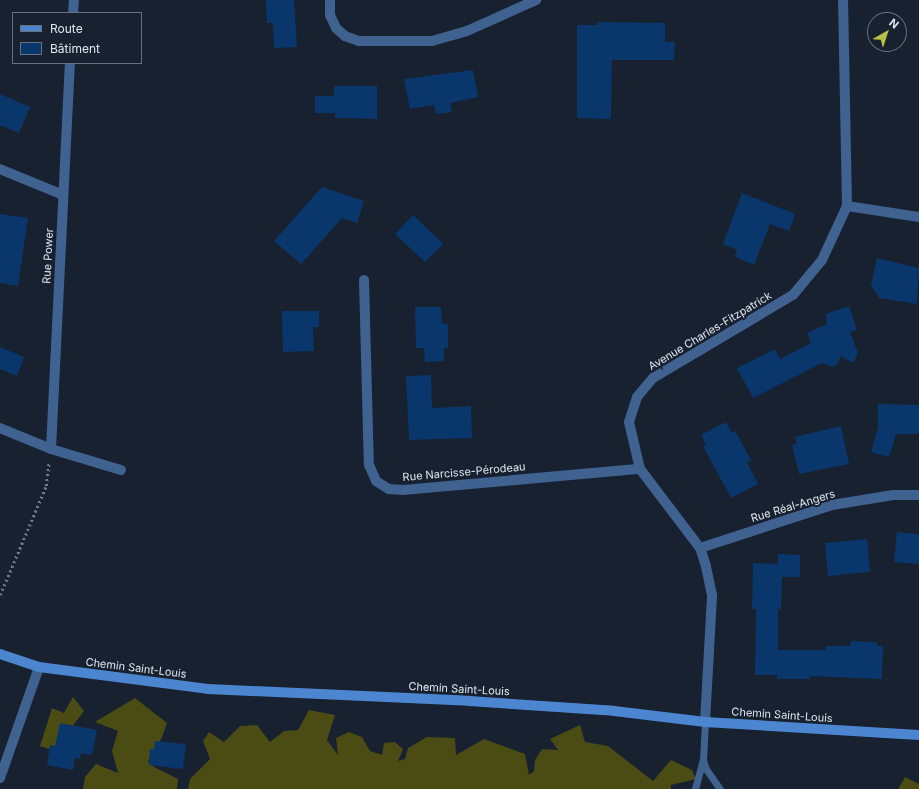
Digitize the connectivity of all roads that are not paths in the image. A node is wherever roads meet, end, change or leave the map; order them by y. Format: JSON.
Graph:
{"nodes":[{"id":1,"x":74,"y":0,"type":"edge"},
{"id":2,"x":330,"y":0,"type":"edge"},
{"id":3,"x":536,"y":0,"type":"edge"},
{"id":4,"x":843,"y":0,"type":"edge"},
{"id":5,"x":73,"y":12,"type":"edge"},
{"id":6,"x":70,"y":64,"type":"edge"},
{"id":7,"x":0,"y":169,"type":"edge"},
{"id":8,"x":63,"y":196,"type":"junction"},
{"id":9,"x":847,"y":206,"type":"junction"},
{"id":10,"x":919,"y":217,"type":"edge"},
{"id":11,"x":364,"y":280,"type":"dead end"},
{"id":12,"x":0,"y":428,"type":"edge"},
{"id":13,"x":51,"y":449,"type":"junction"},
{"id":14,"x":640,"y":469,"type":"junction"},
{"id":15,"x":121,"y":470,"type":"dead end"},
{"id":16,"x":919,"y":495,"type":"edge"},
{"id":17,"x":700,"y":548,"type":"junction"},
{"id":18,"x":0,"y":654,"type":"edge"},
{"id":19,"x":40,"y":668,"type":"junction"},
{"id":20,"x":705,"y":722,"type":"junction"},
{"id":21,"x":919,"y":736,"type":"edge"},
{"id":22,"x":703,"y":760,"type":"junction"},
{"id":23,"x":0,"y":778,"type":"edge"},
{"id":24,"x":695,"y":789,"type":"edge"},
{"id":25,"x":720,"y":789,"type":"edge"}],
"edges":[{"from":1,"to":5,"type":"street"},
{"from":2,"to":3,"type":"street"},
{"from":4,"to":9,"type":"street","name":"Avenue Charles-Fitzpatrick"},
{"from":6,"to":8,"type":"street","name":"Rue Power"},
{"from":7,"to":8,"type":"street"},
{"from":8,"to":13,"type":"street","name":"Rue Power"},
{"from":9,"to":10,"type":"street"},
{"from":9,"to":14,"type":"street","name":"Avenue Charles-Fitzpatrick"},
{"from":11,"to":14,"type":"street","name":"Rue Narcisse-Pérodeau"},
{"from":12,"to":13,"type":"street"},
{"from":13,"to":15,"type":"street"},
{"from":14,"to":17,"type":"street","name":"Avenue Charles-Fitzpatrick"},
{"from":16,"to":17,"type":"street","name":"Rue Réal-Angers"},
{"from":17,"to":20,"type":"street","name":"Avenue Charles-Fitzpatrick"},
{"from":18,"to":19,"type":"street","name":"Chemin Saint-Louis"},
{"from":19,"to":20,"type":"street","name":"Chemin Saint-Louis"},
{"from":19,"to":23,"type":"street"},
{"from":20,"to":21,"type":"street","name":"Chemin Saint-Louis"},
{"from":20,"to":22,"type":"lane"},
{"from":22,"to":24,"type":"lane"},
{"from":22,"to":25,"type":"lane"}]}
